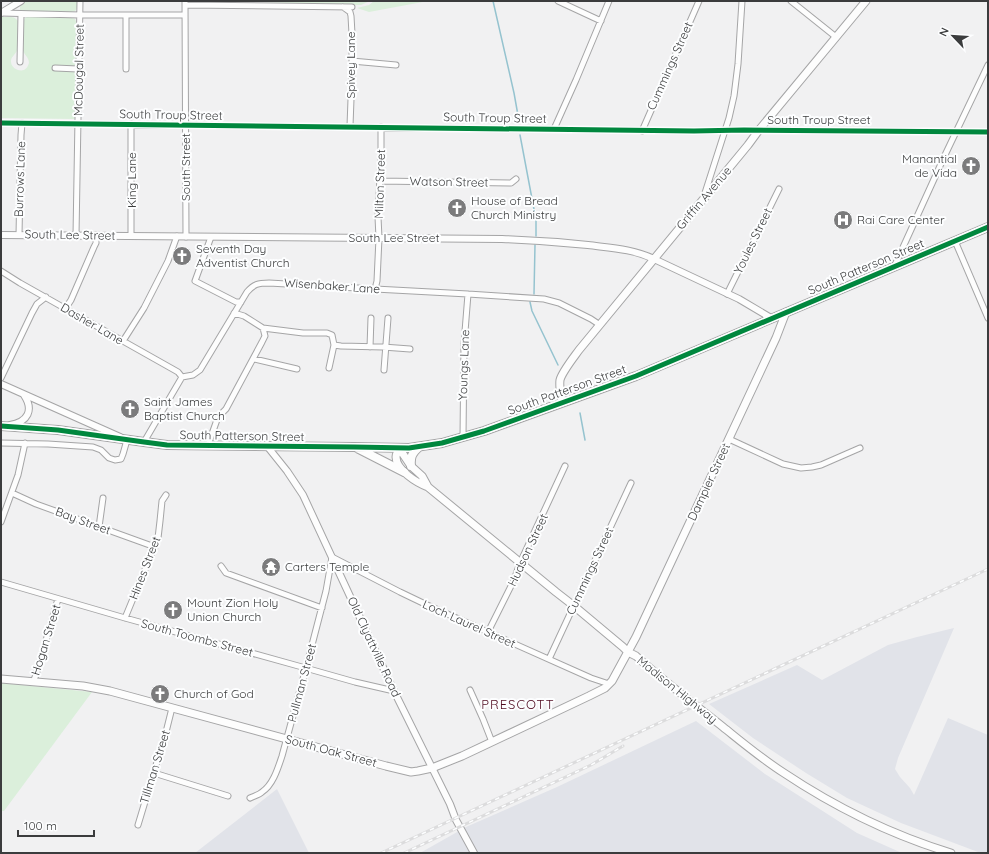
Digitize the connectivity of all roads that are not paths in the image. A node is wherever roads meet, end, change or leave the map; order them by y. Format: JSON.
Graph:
{"nodes":[{"id":1,"x":21,"y":1,"type":"edge"},
{"id":2,"x":80,"y":1,"type":"edge"},
{"id":3,"x":558,"y":1,"type":"edge"},
{"id":4,"x":609,"y":1,"type":"edge"},
{"id":5,"x":698,"y":1,"type":"edge"},
{"id":6,"x":742,"y":1,"type":"edge"},
{"id":7,"x":791,"y":1,"type":"edge"},
{"id":8,"x":866,"y":1,"type":"edge"},
{"id":9,"x":185,"y":3,"type":"edge"},
{"id":10,"x":343,"y":6,"type":"junction"},
{"id":11,"x":352,"y":7,"type":"dead end"},
{"id":12,"x":1,"y":13,"type":"edge"},
{"id":13,"x":21,"y":14,"type":"junction"},
{"id":14,"x":80,"y":15,"type":"junction"},
{"id":15,"x":126,"y":15,"type":"junction"},
{"id":16,"x":185,"y":15,"type":"junction"},
{"id":17,"x":601,"y":21,"type":"junction"},
{"id":18,"x":836,"y":37,"type":"junction"},
{"id":19,"x":352,"y":61,"type":"junction"},
{"id":20,"x":20,"y":62,"type":"dead end"},
{"id":21,"x":396,"y":65,"type":"dead end"},
{"id":22,"x":988,"y":65,"type":"edge"},
{"id":23,"x":55,"y":68,"type":"dead end"},
{"id":24,"x":78,"y":69,"type":"junction"},
{"id":25,"x":126,"y":69,"type":"dead end"},
{"id":26,"x":1,"y":123,"type":"edge"},
{"id":27,"x":22,"y":123,"type":"junction"},
{"id":28,"x":78,"y":124,"type":"junction"},
{"id":29,"x":131,"y":124,"type":"junction"},
{"id":30,"x":186,"y":125,"type":"junction"},
{"id":31,"x":350,"y":126,"type":"junction"},
{"id":32,"x":381,"y":127,"type":"junction"},
{"id":33,"x":554,"y":129,"type":"junction"},
{"id":34,"x":642,"y":130,"type":"junction"},
{"id":35,"x":724,"y":130,"type":"junction"},
{"id":36,"x":759,"y":130,"type":"junction"},
{"id":37,"x":956,"y":131,"type":"junction"},
{"id":38,"x":988,"y":132,"type":"edge"},
{"id":39,"x":516,"y":179,"type":"dead end"},
{"id":40,"x":380,"y":181,"type":"junction"},
{"id":41,"x":779,"y":189,"type":"dead end"},
{"id":42,"x":703,"y":199,"type":"junction"},
{"id":43,"x":988,"y":227,"type":"edge"},
{"id":44,"x":1,"y":235,"type":"edge"},
{"id":45,"x":19,"y":235,"type":"junction"},
{"id":46,"x":76,"y":235,"type":"junction"},
{"id":47,"x":96,"y":235,"type":"junction"},
{"id":48,"x":131,"y":236,"type":"junction"},
{"id":49,"x":177,"y":236,"type":"junction"},
{"id":50,"x":186,"y":237,"type":"junction"},
{"id":51,"x":210,"y":237,"type":"junction"},
{"id":52,"x":379,"y":238,"type":"junction"},
{"id":53,"x":955,"y":241,"type":"junction"},
{"id":54,"x":654,"y":258,"type":"junction"},
{"id":55,"x":894,"y":267,"type":"junction"},
{"id":56,"x":1,"y":271,"type":"edge"},
{"id":57,"x":375,"y":289,"type":"junction"},
{"id":58,"x":468,"y":294,"type":"junction"},
{"id":59,"x":727,"y":294,"type":"junction"},
{"id":60,"x":46,"y":297,"type":"junction"},
{"id":61,"x":241,"y":302,"type":"junction"},
{"id":62,"x":65,"y":309,"type":"junction"},
{"id":63,"x":786,"y":312,"type":"junction"},
{"id":64,"x":234,"y":313,"type":"junction"},
{"id":65,"x":988,"y":317,"type":"edge"},
{"id":66,"x":372,"y":318,"type":"dead end"},
{"id":67,"x":388,"y":318,"type":"dead end"},
{"id":68,"x":771,"y":318,"type":"junction"},
{"id":69,"x":600,"y":325,"type":"junction"},
{"id":70,"x":263,"y":328,"type":"junction"},
{"id":71,"x":123,"y":342,"type":"junction"},
{"id":72,"x":334,"y":345,"type":"junction"},
{"id":73,"x":370,"y":347,"type":"junction"},
{"id":74,"x":387,"y":348,"type":"junction"},
{"id":75,"x":410,"y":350,"type":"dead end"},
{"id":76,"x":254,"y":358,"type":"junction"},
{"id":77,"x":329,"y":368,"type":"dead end"},
{"id":78,"x":297,"y":369,"type":"dead end"},
{"id":79,"x":384,"y":370,"type":"dead end"},
{"id":80,"x":1,"y":378,"type":"edge"},
{"id":81,"x":182,"y":378,"type":"junction"},
{"id":82,"x":1,"y":384,"type":"edge"},
{"id":83,"x":24,"y":395,"type":"junction"},
{"id":84,"x":562,"y":402,"type":"junction"},
{"id":85,"x":3,"y":426,"type":"edge"},
{"id":86,"x":463,"y":437,"type":"junction"},
{"id":87,"x":729,"y":439,"type":"junction"},
{"id":88,"x":127,"y":440,"type":"junction"},
{"id":89,"x":144,"y":442,"type":"junction"},
{"id":90,"x":1,"y":443,"type":"edge"},
{"id":91,"x":25,"y":443,"type":"junction"},
{"id":92,"x":208,"y":446,"type":"junction"},
{"id":93,"x":267,"y":446,"type":"junction"},
{"id":94,"x":354,"y":447,"type":"junction"},
{"id":95,"x":419,"y":447,"type":"junction"},
{"id":96,"x":400,"y":448,"type":"junction"},
{"id":97,"x":860,"y":448,"type":"dead end"},
{"id":98,"x":565,"y":466,"type":"dead end"},
{"id":99,"x":408,"y":469,"type":"junction"},
{"id":100,"x":631,"y":483,"type":"dead end"},
{"id":101,"x":12,"y":493,"type":"junction"},
{"id":102,"x":166,"y":494,"type":"dead end"},
{"id":103,"x":103,"y":498,"type":"dead end"},
{"id":104,"x":1,"y":522,"type":"edge"},
{"id":105,"x":99,"y":527,"type":"junction"},
{"id":106,"x":154,"y":547,"type":"junction"},
{"id":107,"x":332,"y":557,"type":"junction"},
{"id":108,"x":520,"y":563,"type":"junction"},
{"id":109,"x":221,"y":566,"type":"dead end"},
{"id":110,"x":1,"y":582,"type":"edge"},
{"id":111,"x":58,"y":599,"type":"junction"},
{"id":112,"x":574,"y":606,"type":"junction"},
{"id":113,"x":322,"y":608,"type":"junction"},
{"id":114,"x":125,"y":618,"type":"junction"},
{"id":115,"x":488,"y":632,"type":"junction"},
{"id":116,"x":628,"y":652,"type":"junction"},
{"id":117,"x":549,"y":659,"type":"junction"},
{"id":118,"x":306,"y":668,"type":"junction"},
{"id":119,"x":1,"y":679,"type":"edge"},
{"id":120,"x":33,"y":682,"type":"junction"},
{"id":121,"x":609,"y":684,"type":"junction"},
{"id":122,"x":470,"y":690,"type":"dead end"},
{"id":123,"x":394,"y":691,"type":"junction"},
{"id":124,"x":172,"y":708,"type":"junction"},
{"id":125,"x":287,"y":739,"type":"junction"},
{"id":126,"x":492,"y":742,"type":"junction"},
{"id":127,"x":432,"y":768,"type":"junction"},
{"id":128,"x":154,"y":773,"type":"junction"},
{"id":129,"x":228,"y":796,"type":"dead end"},
{"id":130,"x":250,"y":798,"type":"dead end"},
{"id":131,"x":138,"y":825,"type":"dead end"},
{"id":132,"x":474,"y":853,"type":"edge"},
{"id":133,"x":950,"y":853,"type":"edge"}],
"edges":[{"from":1,"to":12,"type":"street"},
{"from":2,"to":14,"type":"street","name":"McDougal Street"},
{"from":3,"to":17,"type":"street"},
{"from":4,"to":17,"type":"street"},
{"from":5,"to":34,"type":"street","name":"Cummings Street"},
{"from":6,"to":35,"type":"street"},
{"from":7,"to":18,"type":"street"},
{"from":8,"to":18,"type":"main road","name":"Griffin Avenue"},
{"from":9,"to":10,"type":"street"},
{"from":9,"to":16,"type":"street","name":"South Street"},
{"from":10,"to":11,"type":"street"},
{"from":10,"to":19,"type":"street","name":"Spivey Lane"},
{"from":12,"to":13,"type":"street"},
{"from":13,"to":14,"type":"street"},
{"from":13,"to":20,"type":"street"},
{"from":14,"to":15,"type":"street"},
{"from":14,"to":24,"type":"street","name":"McDougal Street"},
{"from":15,"to":16,"type":"street"},
{"from":15,"to":25,"type":"street"},
{"from":16,"to":30,"type":"street","name":"South Street"},
{"from":17,"to":33,"type":"street"},
{"from":18,"to":36,"type":"main road","name":"Griffin Avenue"},
{"from":19,"to":21,"type":"street"},
{"from":19,"to":31,"type":"street","name":"Spivey Lane"},
{"from":22,"to":37,"type":"street"},
{"from":23,"to":24,"type":"street"},
{"from":24,"to":28,"type":"street","name":"McDougal Street"},
{"from":26,"to":27,"type":"street","name":"South Troup Street"},
{"from":27,"to":28,"type":"street","name":"South Troup Street"},
{"from":27,"to":45,"type":"street","name":"Burrows Lane"},
{"from":28,"to":29,"type":"street","name":"South Troup Street"},
{"from":28,"to":46,"type":"street","name":"McDougal Street"},
{"from":29,"to":30,"type":"street","name":"South Troup Street"},
{"from":29,"to":48,"type":"street","name":"King Lane"},
{"from":30,"to":31,"type":"street","name":"South Troup Street"},
{"from":30,"to":50,"type":"street","name":"South Street"},
{"from":31,"to":32,"type":"street","name":"South Troup Street"},
{"from":32,"to":33,"type":"street","name":"South Troup Street"},
{"from":32,"to":40,"type":"street","name":"Milton Street"},
{"from":33,"to":34,"type":"street","name":"South Troup Street"},
{"from":34,"to":35,"type":"street","name":"South Troup Street"},
{"from":35,"to":36,"type":"street","name":"South Troup Street"},
{"from":35,"to":42,"type":"street"},
{"from":36,"to":37,"type":"street","name":"South Troup Street"},
{"from":36,"to":42,"type":"main road","name":"Griffin Avenue"},
{"from":37,"to":38,"type":"street","name":"South Troup Street"},
{"from":37,"to":55,"type":"street"},
{"from":39,"to":40,"type":"street","name":"Watson Street"},
{"from":40,"to":52,"type":"street","name":"Milton Street"},
{"from":41,"to":59,"type":"street","name":"Youles Street"},
{"from":42,"to":54,"type":"main road","name":"Griffin Avenue"},
{"from":43,"to":53,"type":"main road","name":"South Patterson Street"},
{"from":44,"to":45,"type":"street","name":"South Lee Street"},
{"from":45,"to":46,"type":"street","name":"South Lee Street"},
{"from":46,"to":47,"type":"street","name":"South Lee Street"},
{"from":47,"to":48,"type":"street","name":"South Lee Street"},
{"from":47,"to":62,"type":"street"},
{"from":48,"to":49,"type":"street","name":"South Lee Street"},
{"from":49,"to":50,"type":"street","name":"South Lee Street"},
{"from":49,"to":71,"type":"street"},
{"from":50,"to":51,"type":"street","name":"South Lee Street"},
{"from":51,"to":52,"type":"street","name":"South Lee Street"},
{"from":51,"to":61,"type":"street"},
{"from":52,"to":54,"type":"street","name":"South Lee Street"},
{"from":52,"to":57,"type":"street","name":"Milton Street"},
{"from":53,"to":55,"type":"main road","name":"South Patterson Street"},
{"from":53,"to":65,"type":"street"},
{"from":54,"to":59,"type":"street","name":"South Lee Street"},
{"from":54,"to":69,"type":"main road","name":"Griffin Avenue"},
{"from":55,"to":63,"type":"main road","name":"South Patterson Street"},
{"from":56,"to":60,"type":"street","name":"Dasher Lane"},
{"from":57,"to":58,"type":"street","name":"Wisenbaker Lane"},
{"from":57,"to":61,"type":"street","name":"Wisenbaker Lane"},
{"from":58,"to":69,"type":"street","name":"Wisenbaker Lane"},
{"from":58,"to":86,"type":"street","name":"Youngs Lane"},
{"from":59,"to":68,"type":"street","name":"South Lee Street"},
{"from":60,"to":62,"type":"street","name":"Dasher Lane"},
{"from":60,"to":80,"type":"street"},
{"from":61,"to":64,"type":"street","name":"Wisenbaker Lane"},
{"from":62,"to":71,"type":"street","name":"Dasher Lane"},
{"from":63,"to":68,"type":"main road","name":"South Patterson Street"},
{"from":63,"to":87,"type":"main road","name":"Dampier Street"},
{"from":64,"to":70,"type":"street"},
{"from":64,"to":81,"type":"street","name":"Wisenbaker Lane"},
{"from":66,"to":73,"type":"street"},
{"from":67,"to":74,"type":"street"},
{"from":68,"to":84,"type":"main road","name":"South Patterson Street"},
{"from":69,"to":84,"type":"main road","name":"Griffin Avenue"},
{"from":70,"to":72,"type":"street"},
{"from":70,"to":76,"type":"street"},
{"from":71,"to":81,"type":"street","name":"Dasher Lane"},
{"from":72,"to":73,"type":"street"},
{"from":72,"to":77,"type":"street"},
{"from":73,"to":74,"type":"street"},
{"from":74,"to":75,"type":"street"},
{"from":74,"to":79,"type":"street"},
{"from":76,"to":78,"type":"street"},
{"from":76,"to":92,"type":"street"},
{"from":81,"to":89,"type":"street"},
{"from":82,"to":83,"type":"street"},
{"from":83,"to":85,"type":"street"},
{"from":83,"to":88,"type":"street"},
{"from":84,"to":86,"type":"main road","name":"South Patterson Street"},
{"from":85,"to":88,"type":"main road","name":"South Patterson Street"},
{"from":86,"to":95,"type":"main road","name":"South Patterson Street"},
{"from":87,"to":97,"type":"street"},
{"from":87,"to":116,"type":"main road","name":"Dampier Street"},
{"from":88,"to":89,"type":"main road","name":"South Patterson Street"},
{"from":88,"to":91,"type":"street"},
{"from":89,"to":92,"type":"main road","name":"South Patterson Street"},
{"from":90,"to":91,"type":"street"},
{"from":91,"to":101,"type":"street"},
{"from":92,"to":93,"type":"main road","name":"South Patterson Street"},
{"from":93,"to":94,"type":"main road","name":"South Patterson Street"},
{"from":93,"to":107,"type":"street","name":"Old Clyattville Road"},
{"from":94,"to":96,"type":"main road","name":"South Patterson Street"},
{"from":94,"to":99,"type":"main road"},
{"from":95,"to":96,"type":"main road","name":"South Patterson Street"},
{"from":95,"to":99,"type":"main road"},
{"from":96,"to":99,"type":"main road","name":"Madison Highway"},
{"from":98,"to":108,"type":"street","name":"Hudson Street"},
{"from":99,"to":108,"type":"main road","name":"Madison Highway"},
{"from":100,"to":112,"type":"street","name":"Cummings Street"},
{"from":101,"to":104,"type":"street"},
{"from":101,"to":105,"type":"street","name":"Bay Street"},
{"from":102,"to":106,"type":"street","name":"Hines Street"},
{"from":103,"to":105,"type":"street"},
{"from":105,"to":106,"type":"street","name":"Bay Street"},
{"from":106,"to":114,"type":"street","name":"Hines Street"},
{"from":107,"to":113,"type":"street","name":"Pullman Street"},
{"from":107,"to":115,"type":"street","name":"Loch Laurel Street"},
{"from":107,"to":123,"type":"street","name":"Old Clyattville Road"},
{"from":108,"to":112,"type":"main road","name":"Madison Highway"},
{"from":108,"to":115,"type":"street","name":"Hudson Street"},
{"from":109,"to":113,"type":"street"},
{"from":110,"to":111,"type":"street","name":"South Toombs Street"},
{"from":111,"to":114,"type":"street","name":"South Toombs Street"},
{"from":111,"to":120,"type":"street","name":"Hogan Street"},
{"from":112,"to":116,"type":"main road","name":"Madison Highway"},
{"from":112,"to":117,"type":"street","name":"Cummings Street"},
{"from":113,"to":118,"type":"street","name":"Pullman Street"},
{"from":114,"to":118,"type":"street","name":"South Toombs Street"},
{"from":115,"to":117,"type":"street","name":"Loch Laurel Street"},
{"from":116,"to":121,"type":"main road","name":"South Oak Street"},
{"from":116,"to":133,"type":"main road","name":"Madison Highway"},
{"from":117,"to":121,"type":"street","name":"Loch Laurel Street"},
{"from":118,"to":123,"type":"street","name":"South Toombs Street"},
{"from":118,"to":125,"type":"street","name":"Pullman Street"},
{"from":119,"to":120,"type":"main road","name":"South Oak Street"},
{"from":120,"to":124,"type":"main road","name":"South Oak Street"},
{"from":121,"to":126,"type":"main road","name":"South Oak Street"},
{"from":122,"to":126,"type":"street"},
{"from":123,"to":127,"type":"street","name":"Old Clyattville Road"},
{"from":124,"to":125,"type":"main road","name":"South Oak Street"},
{"from":124,"to":128,"type":"street","name":"Tillman Street"},
{"from":125,"to":127,"type":"main road","name":"South Oak Street"},
{"from":125,"to":130,"type":"street","name":"Pullman Street"},
{"from":126,"to":127,"type":"main road","name":"South Oak Street"},
{"from":127,"to":132,"type":"street","name":"Old Clyattville Road"},
{"from":128,"to":129,"type":"street"},
{"from":128,"to":131,"type":"street","name":"Tillman Street"}]}
